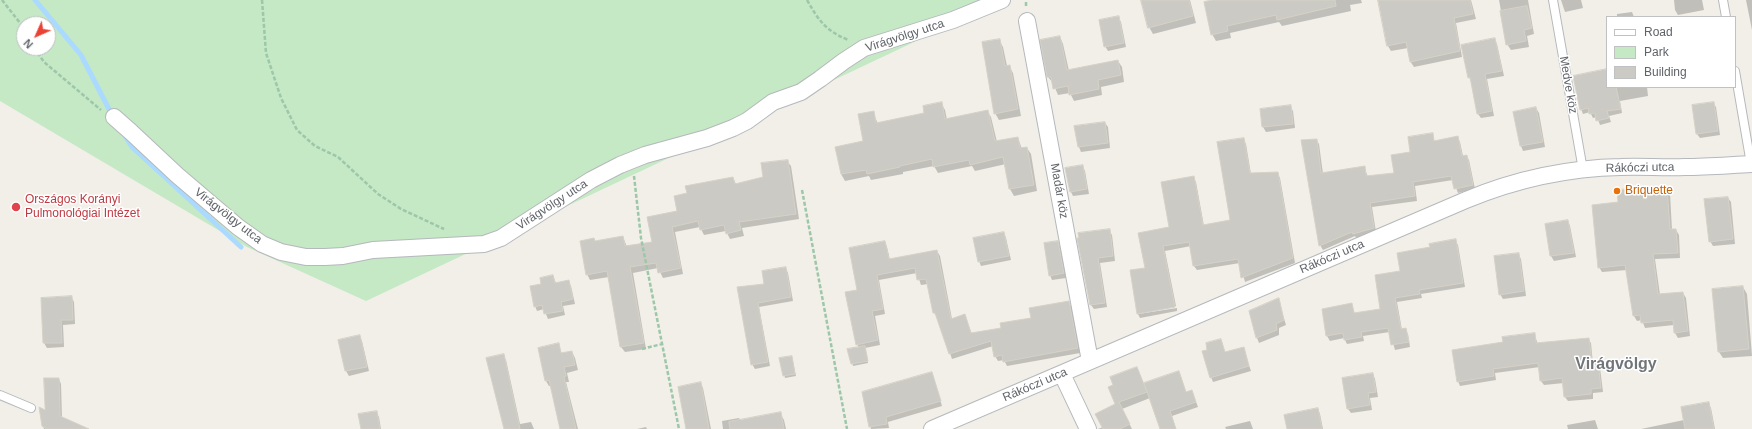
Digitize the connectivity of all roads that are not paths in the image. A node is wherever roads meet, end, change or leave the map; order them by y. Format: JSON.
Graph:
{"nodes":[{"id":1,"x":1002,"y":0,"type":"edge"},
{"id":2,"x":1553,"y":0,"type":"edge"},
{"id":3,"x":1723,"y":0,"type":"edge"},
{"id":4,"x":1726,"y":16,"type":"edge"},
{"id":5,"x":1027,"y":20,"type":"dead end"},
{"id":6,"x":1736,"y":76,"type":"edge"},
{"id":7,"x":114,"y":117,"type":"road end"},
{"id":8,"x":1752,"y":164,"type":"edge"},
{"id":9,"x":1583,"y":170,"type":"junction"},
{"id":10,"x":1090,"y":361,"type":"junction"},
{"id":11,"x":1062,"y":374,"type":"junction"},
{"id":12,"x":0,"y":395,"type":"edge"},
{"id":13,"x":31,"y":408,"type":"dead end"},
{"id":14,"x":932,"y":429,"type":"edge"},
{"id":15,"x":1088,"y":429,"type":"edge"}],
"edges":[{"from":1,"to":7,"type":"street","name":"Virágvölgy utca"},
{"from":2,"to":9,"type":"lane","name":"Medve köz"},
{"from":3,"to":4,"type":"lane"},
{"from":5,"to":10,"type":"street","name":"Madár köz"},
{"from":6,"to":8,"type":"lane"},
{"from":8,"to":9,"type":"street","name":"Rákóczi utca"},
{"from":9,"to":10,"type":"street","name":"Rákóczi utca"},
{"from":10,"to":11,"type":"street","name":"Rákóczi utca"},
{"from":11,"to":14,"type":"street","name":"Rákóczi utca"},
{"from":11,"to":15,"type":"street"},
{"from":12,"to":13,"type":"lane"}]}
